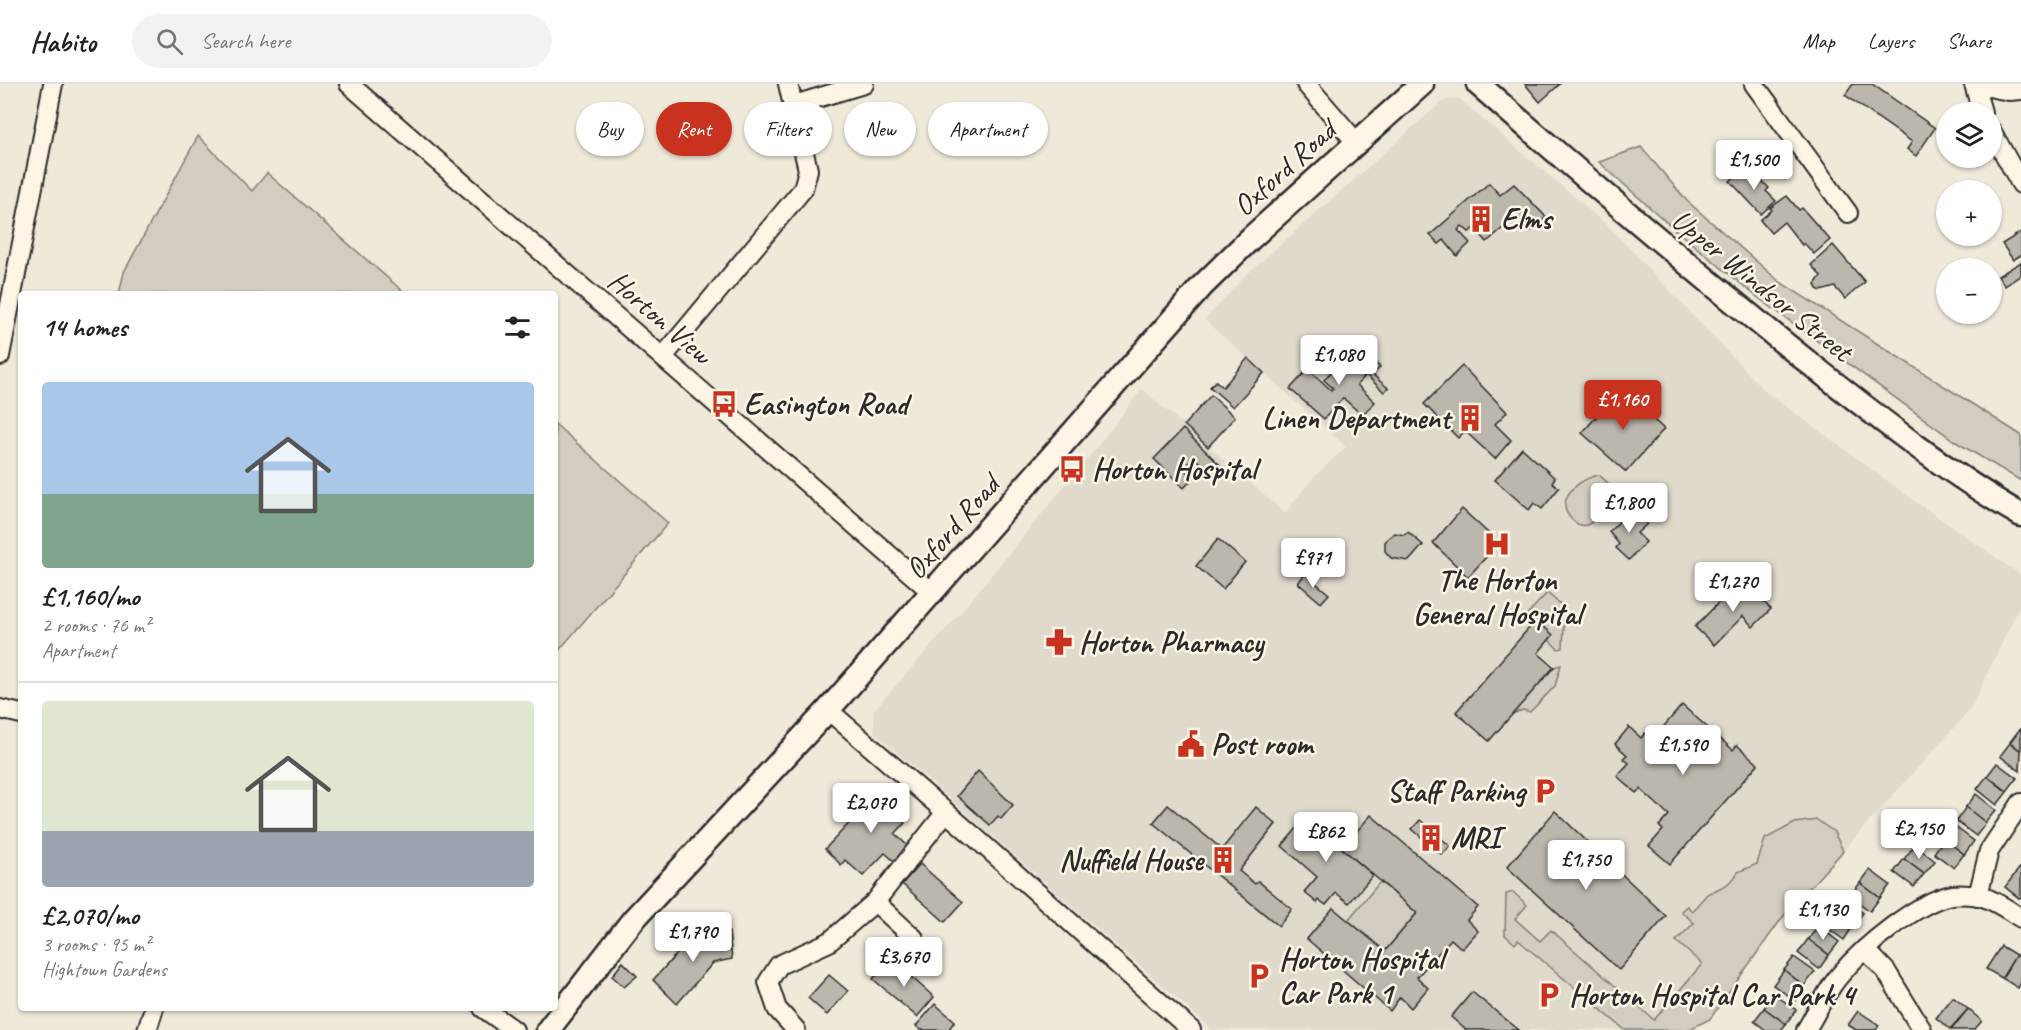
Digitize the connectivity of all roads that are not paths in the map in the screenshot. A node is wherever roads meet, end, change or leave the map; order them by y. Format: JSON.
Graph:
{"nodes":[{"id":1,"x":53,"y":84,"type":"edge"},
{"id":2,"x":788,"y":84,"type":"edge"},
{"id":3,"x":864,"y":84,"type":"edge"},
{"id":4,"x":1306,"y":84,"type":"edge"},
{"id":5,"x":1422,"y":84,"type":"edge"},
{"id":6,"x":1478,"y":84,"type":"edge"},
{"id":7,"x":1754,"y":84,"type":"edge"},
{"id":8,"x":1974,"y":84,"type":"edge"},
{"id":9,"x":354,"y":86,"type":"edge"},
{"id":10,"x":2021,"y":90,"type":"edge"},
{"id":11,"x":793,"y":102,"type":"edge"},
{"id":12,"x":804,"y":102,"type":"edge"},
{"id":13,"x":1979,"y":102,"type":"edge"},
{"id":14,"x":1356,"y":142,"type":"junction"},
{"id":15,"x":2002,"y":150,"type":"edge"},
{"id":16,"x":805,"y":156,"type":"edge"},
{"id":17,"x":2021,"y":184,"type":"edge"},
{"id":18,"x":1848,"y":213,"type":"dead end"},
{"id":19,"x":0,"y":356,"type":"edge"},
{"id":20,"x":663,"y":357,"type":"junction"},
{"id":21,"x":2021,"y":515,"type":"edge"},
{"id":22,"x":933,"y":593,"type":"junction"},
{"id":23,"x":0,"y":709,"type":"edge"},
{"id":24,"x":828,"y":710,"type":"junction"},
{"id":25,"x":18,"y":713,"type":"edge"},
{"id":26,"x":2021,"y":803,"type":"edge"},
{"id":27,"x":946,"y":812,"type":"junction"},
{"id":28,"x":1978,"y":896,"type":"junction"},
{"id":29,"x":875,"y":902,"type":"junction"},
{"id":30,"x":2021,"y":918,"type":"edge"},
{"id":31,"x":914,"y":938,"type":"dead end"},
{"id":32,"x":1865,"y":949,"type":"junction"},
{"id":33,"x":153,"y":1011,"type":"edge"},
{"id":34,"x":487,"y":1011,"type":"edge"},
{"id":35,"x":147,"y":1030,"type":"edge"},
{"id":36,"x":514,"y":1030,"type":"edge"},
{"id":37,"x":548,"y":1030,"type":"edge"},
{"id":38,"x":796,"y":1030,"type":"edge"},
{"id":39,"x":1191,"y":1030,"type":"edge"},
{"id":40,"x":1806,"y":1030,"type":"edge"},
{"id":41,"x":1922,"y":1030,"type":"edge"}],
"edges":[{"from":1,"to":19,"type":"street"},
{"from":2,"to":11,"type":"street"},
{"from":3,"to":12,"type":"street"},
{"from":4,"to":14,"type":"street"},
{"from":5,"to":14,"type":"main road","name":"Oxford Road"},
{"from":6,"to":21,"type":"main road","name":"Upper Windsor Street"},
{"from":7,"to":18,"type":"street"},
{"from":8,"to":10,"type":"street"},
{"from":8,"to":13,"type":"street"},
{"from":9,"to":20,"type":"street","name":"Horton View"},
{"from":14,"to":22,"type":"main road","name":"Oxford Road"},
{"from":15,"to":17,"type":"street"},
{"from":16,"to":20,"type":"street"},
{"from":20,"to":22,"type":"street","name":"Horton View"},
{"from":22,"to":24,"type":"main road","name":"Oxford Road"},
{"from":23,"to":25,"type":"street"},
{"from":24,"to":27,"type":"street"},
{"from":24,"to":37,"type":"main road","name":"Oxford Road"},
{"from":26,"to":28,"type":"street"},
{"from":27,"to":29,"type":"street"},
{"from":27,"to":39,"type":"street"},
{"from":28,"to":30,"type":"street"},
{"from":28,"to":32,"type":"street"},
{"from":29,"to":31,"type":"street"},
{"from":29,"to":38,"type":"street"},
{"from":32,"to":40,"type":"street"},
{"from":32,"to":41,"type":"street"},
{"from":33,"to":35,"type":"street"},
{"from":34,"to":36,"type":"street"}]}
